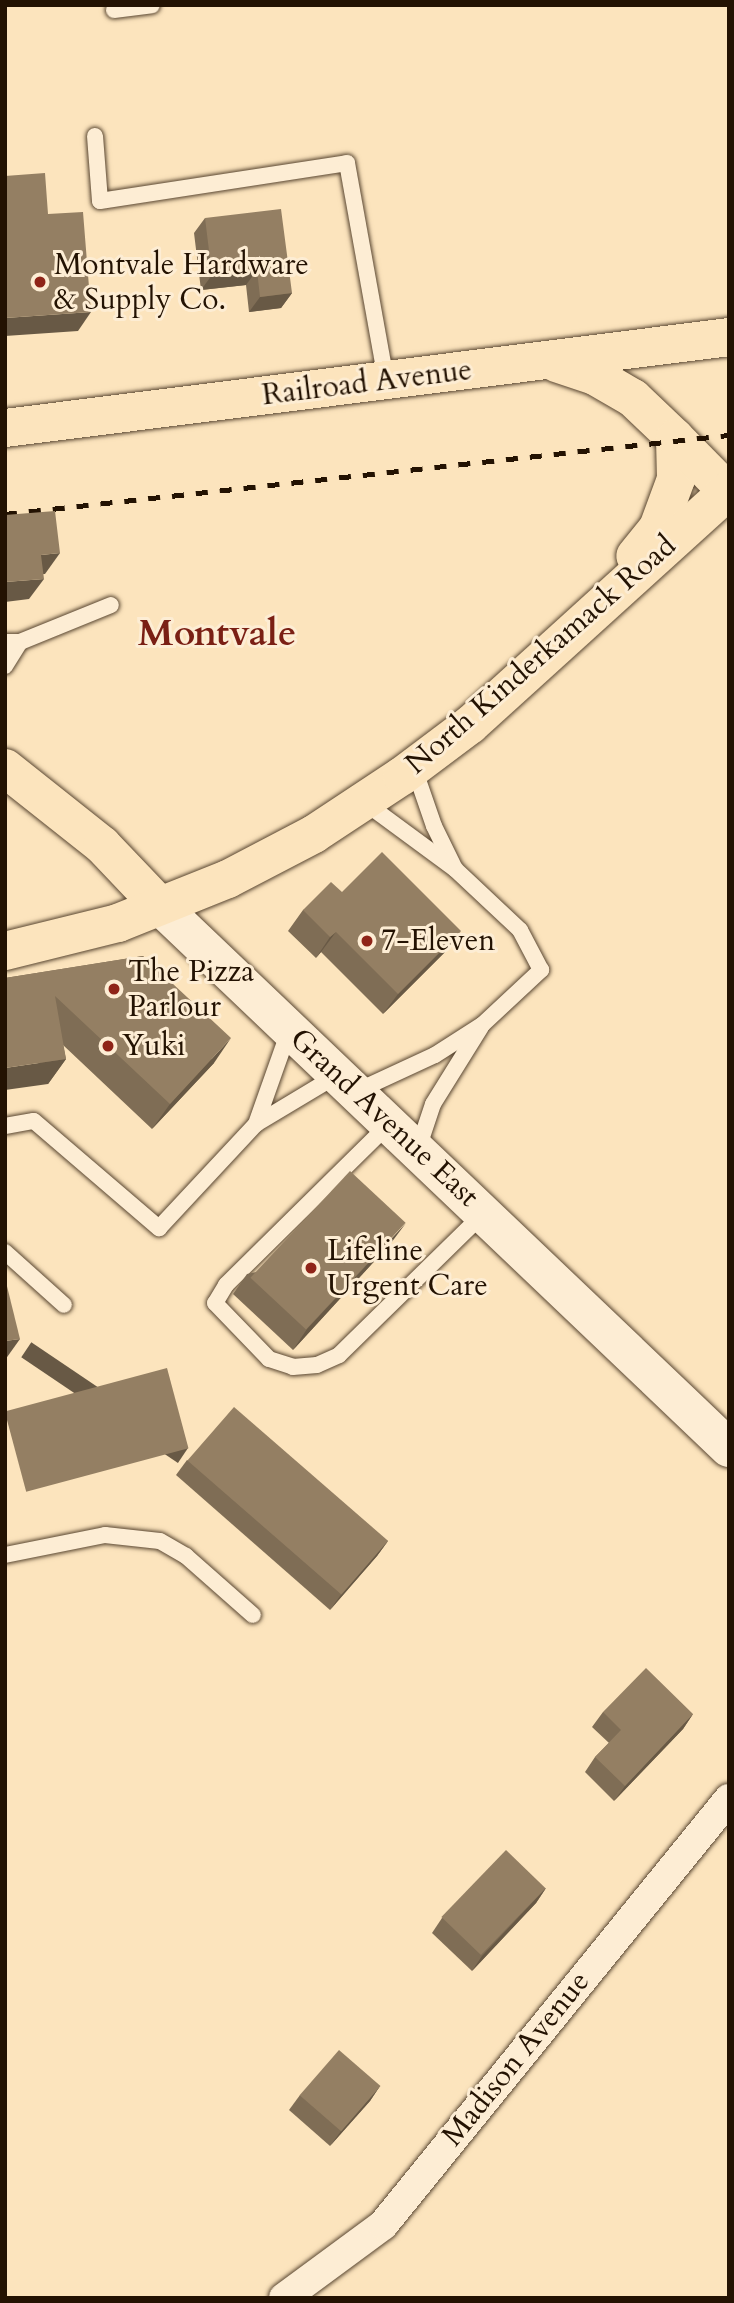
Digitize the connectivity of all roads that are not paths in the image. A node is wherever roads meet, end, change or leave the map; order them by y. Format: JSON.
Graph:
{"nodes":[{"id":1,"x":152,"y":5,"type":"edge"},
{"id":2,"x":114,"y":10,"type":"dead end"},
{"id":3,"x":95,"y":136,"type":"dead end"},
{"id":4,"x":729,"y":337,"type":"edge"},
{"id":5,"x":552,"y":362,"type":"junction"},
{"id":6,"x":386,"y":380,"type":"junction"},
{"id":7,"x":14,"y":423,"type":"edge"},
{"id":8,"x":675,"y":438,"type":"junction"},
{"id":9,"x":728,"y":491,"type":"edge"},
{"id":10,"x":111,"y":605,"type":"dead end"},
{"id":11,"x":13,"y":642,"type":"edge"},
{"id":12,"x":552,"y":654,"type":"junction"},
{"id":13,"x":5,"y":666,"type":"edge"},
{"id":14,"x":414,"y":767,"type":"junction"},
{"id":15,"x":5,"y":768,"type":"edge"},
{"id":16,"x":364,"y":802,"type":"junction"},
{"id":17,"x":455,"y":870,"type":"junction"},
{"id":18,"x":160,"y":906,"type":"junction"},
{"id":19,"x":5,"y":951,"type":"edge"},
{"id":20,"x":482,"y":1025,"type":"junction"},
{"id":21,"x":290,"y":1028,"type":"junction"},
{"id":22,"x":344,"y":1084,"type":"junction"},
{"id":23,"x":256,"y":1124,"type":"junction"},
{"id":24,"x":5,"y":1126,"type":"edge"},
{"id":25,"x":387,"y":1126,"type":"junction"},
{"id":26,"x":418,"y":1149,"type":"junction"},
{"id":27,"x":484,"y":1213,"type":"junction"},
{"id":28,"x":5,"y":1252,"type":"edge"},
{"id":29,"x":64,"y":1305,"type":"dead end"},
{"id":30,"x":729,"y":1448,"type":"edge"},
{"id":31,"x":5,"y":1555,"type":"edge"},
{"id":32,"x":253,"y":1615,"type":"dead end"},
{"id":33,"x":729,"y":1799,"type":"edge"},
{"id":34,"x":284,"y":2298,"type":"edge"}],
"edges":[{"from":1,"to":2,"type":"lane"},
{"from":3,"to":6,"type":"lane"},
{"from":4,"to":5,"type":"main road","name":"Railroad Avenue"},
{"from":5,"to":6,"type":"main road","name":"Railroad Avenue"},
{"from":5,"to":8,"type":"main road"},
{"from":6,"to":7,"type":"main road","name":"Railroad Avenue"},
{"from":8,"to":9,"type":"main road"},
{"from":8,"to":12,"type":"main road"},
{"from":9,"to":12,"type":"main road","name":"North Kinderkamack Road"},
{"from":10,"to":11,"type":"lane"},
{"from":11,"to":13,"type":"lane"},
{"from":12,"to":14,"type":"main road","name":"North Kinderkamack Road"},
{"from":14,"to":16,"type":"main road","name":"North Kinderkamack Road"},
{"from":14,"to":17,"type":"lane"},
{"from":15,"to":18,"type":"main road"},
{"from":16,"to":17,"type":"lane"},
{"from":16,"to":18,"type":"main road","name":"North Kinderkamack Road"},
{"from":17,"to":20,"type":"lane"},
{"from":18,"to":19,"type":"main road","name":"North Kinderkamack Road"},
{"from":18,"to":21,"type":"main road","name":"Grand Avenue East"},
{"from":20,"to":22,"type":"lane"},
{"from":20,"to":26,"type":"lane"},
{"from":21,"to":22,"type":"main road","name":"Grand Avenue East"},
{"from":21,"to":23,"type":"lane"},
{"from":22,"to":23,"type":"lane"},
{"from":22,"to":25,"type":"main road","name":"Grand Avenue East"},
{"from":23,"to":24,"type":"lane"},
{"from":25,"to":26,"type":"main road","name":"Grand Avenue East"},
{"from":25,"to":27,"type":"lane"},
{"from":26,"to":27,"type":"main road","name":"Grand Avenue East"},
{"from":27,"to":30,"type":"main road","name":"Grand Avenue East"},
{"from":28,"to":29,"type":"lane"},
{"from":31,"to":32,"type":"lane"},
{"from":33,"to":34,"type":"street","name":"Madison Avenue"}]}
